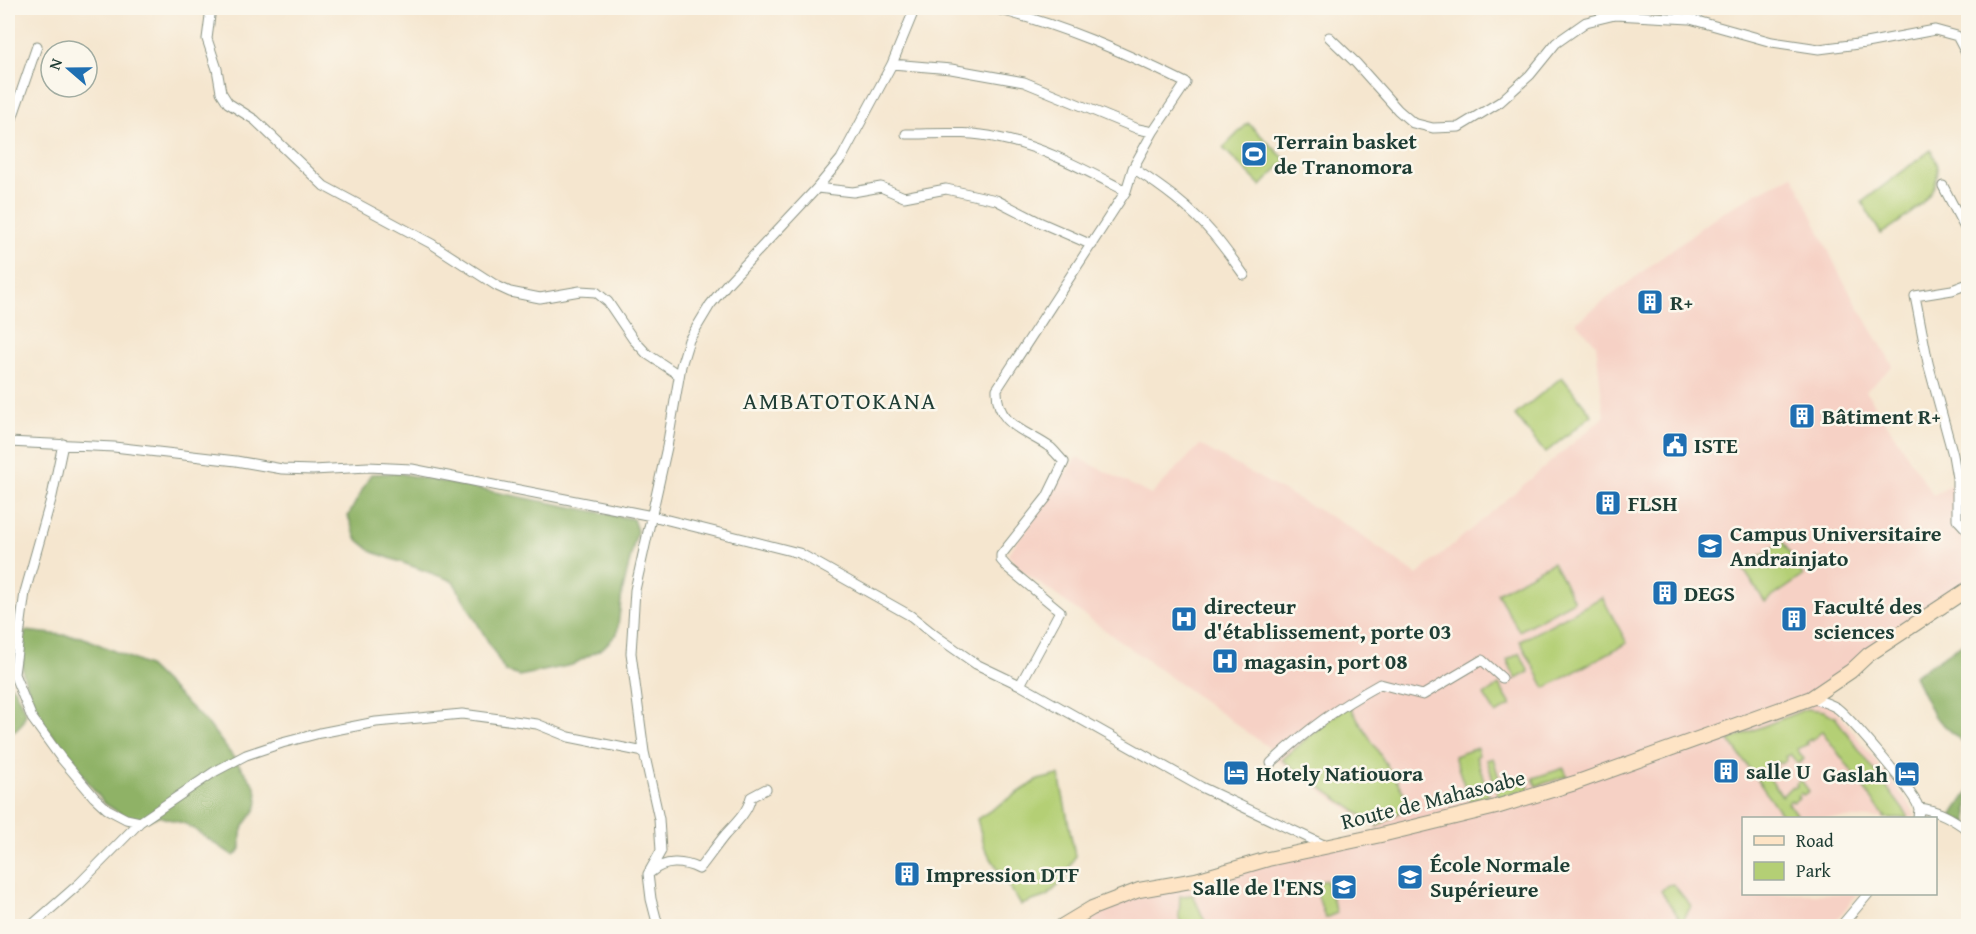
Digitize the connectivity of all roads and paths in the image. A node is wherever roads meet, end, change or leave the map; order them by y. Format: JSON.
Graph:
{"nodes":[{"id":1,"x":211,"y":8,"type":"edge"},
{"id":2,"x":915,"y":8,"type":"edge"},
{"id":3,"x":992,"y":8,"type":"edge"},
{"id":4,"x":1329,"y":37,"type":"dead end"},
{"id":5,"x":37,"y":46,"type":"dead end"},
{"id":6,"x":1968,"y":57,"type":"edge"},
{"id":7,"x":892,"y":64,"type":"junction"},
{"id":8,"x":8,"y":130,"type":"edge"},
{"id":9,"x":1153,"y":132,"type":"junction"},
{"id":10,"x":906,"y":134,"type":"dead end"},
{"id":11,"x":1132,"y":168,"type":"junction"},
{"id":12,"x":1943,"y":186,"type":"dead end"},
{"id":13,"x":817,"y":188,"type":"junction"},
{"id":14,"x":1126,"y":191,"type":"junction"},
{"id":15,"x":1968,"y":234,"type":"edge"},
{"id":16,"x":1092,"y":244,"type":"junction"},
{"id":17,"x":1244,"y":275,"type":"dead end"},
{"id":18,"x":1968,"y":284,"type":"edge"},
{"id":19,"x":679,"y":375,"type":"junction"},
{"id":20,"x":8,"y":442,"type":"edge"},
{"id":21,"x":63,"y":444,"type":"junction"},
{"id":22,"x":652,"y":516,"type":"junction"},
{"id":23,"x":1968,"y":531,"type":"edge"},
{"id":24,"x":1968,"y":589,"type":"edge"},
{"id":25,"x":11,"y":675,"type":"edge"},
{"id":26,"x":1502,"y":678,"type":"dead end"},
{"id":27,"x":1020,"y":685,"type":"junction"},
{"id":28,"x":1811,"y":698,"type":"junction"},
{"id":29,"x":644,"y":752,"type":"junction"},
{"id":30,"x":1271,"y":763,"type":"dead end"},
{"id":31,"x":766,"y":789,"type":"dead end"},
{"id":32,"x":1918,"y":814,"type":"edge"},
{"id":33,"x":140,"y":822,"type":"junction"},
{"id":34,"x":1968,"y":830,"type":"edge"},
{"id":35,"x":1329,"y":847,"type":"junction"},
{"id":36,"x":648,"y":874,"type":"junction"},
{"id":37,"x":1867,"y":895,"type":"edge"},
{"id":38,"x":31,"y":927,"type":"edge"},
{"id":39,"x":658,"y":927,"type":"edge"},
{"id":40,"x":1062,"y":927,"type":"edge"},
{"id":41,"x":1841,"y":927,"type":"edge"}],
"edges":[{"from":1,"to":19,"type":"street"},
{"from":2,"to":7,"type":"street"},
{"from":3,"to":9,"type":"street"},
{"from":4,"to":6,"type":"street"},
{"from":5,"to":8,"type":"street"},
{"from":7,"to":9,"type":"street"},
{"from":7,"to":13,"type":"street"},
{"from":9,"to":11,"type":"street"},
{"from":10,"to":14,"type":"street"},
{"from":11,"to":14,"type":"street"},
{"from":11,"to":17,"type":"street"},
{"from":12,"to":15,"type":"street"},
{"from":13,"to":16,"type":"street"},
{"from":13,"to":19,"type":"street"},
{"from":14,"to":16,"type":"street"},
{"from":16,"to":27,"type":"street"},
{"from":18,"to":23,"type":"street"},
{"from":19,"to":22,"type":"street"},
{"from":20,"to":21,"type":"street"},
{"from":21,"to":22,"type":"street"},
{"from":21,"to":25,"type":"street"},
{"from":22,"to":27,"type":"street"},
{"from":22,"to":29,"type":"street"},
{"from":24,"to":28,"type":"street","name":"Route de Mahasoabe"},
{"from":25,"to":33,"type":"street"},
{"from":26,"to":30,"type":"street"},
{"from":27,"to":35,"type":"street"},
{"from":28,"to":32,"type":"street"},
{"from":28,"to":35,"type":"street","name":"Route de Mahasoabe"},
{"from":29,"to":33,"type":"street"},
{"from":29,"to":36,"type":"street"},
{"from":31,"to":36,"type":"street"},
{"from":32,"to":34,"type":"street"},
{"from":33,"to":38,"type":"street"},
{"from":35,"to":40,"type":"street","name":"Route de Mahasoabe"},
{"from":36,"to":39,"type":"street"},
{"from":37,"to":41,"type":"street"}]}
